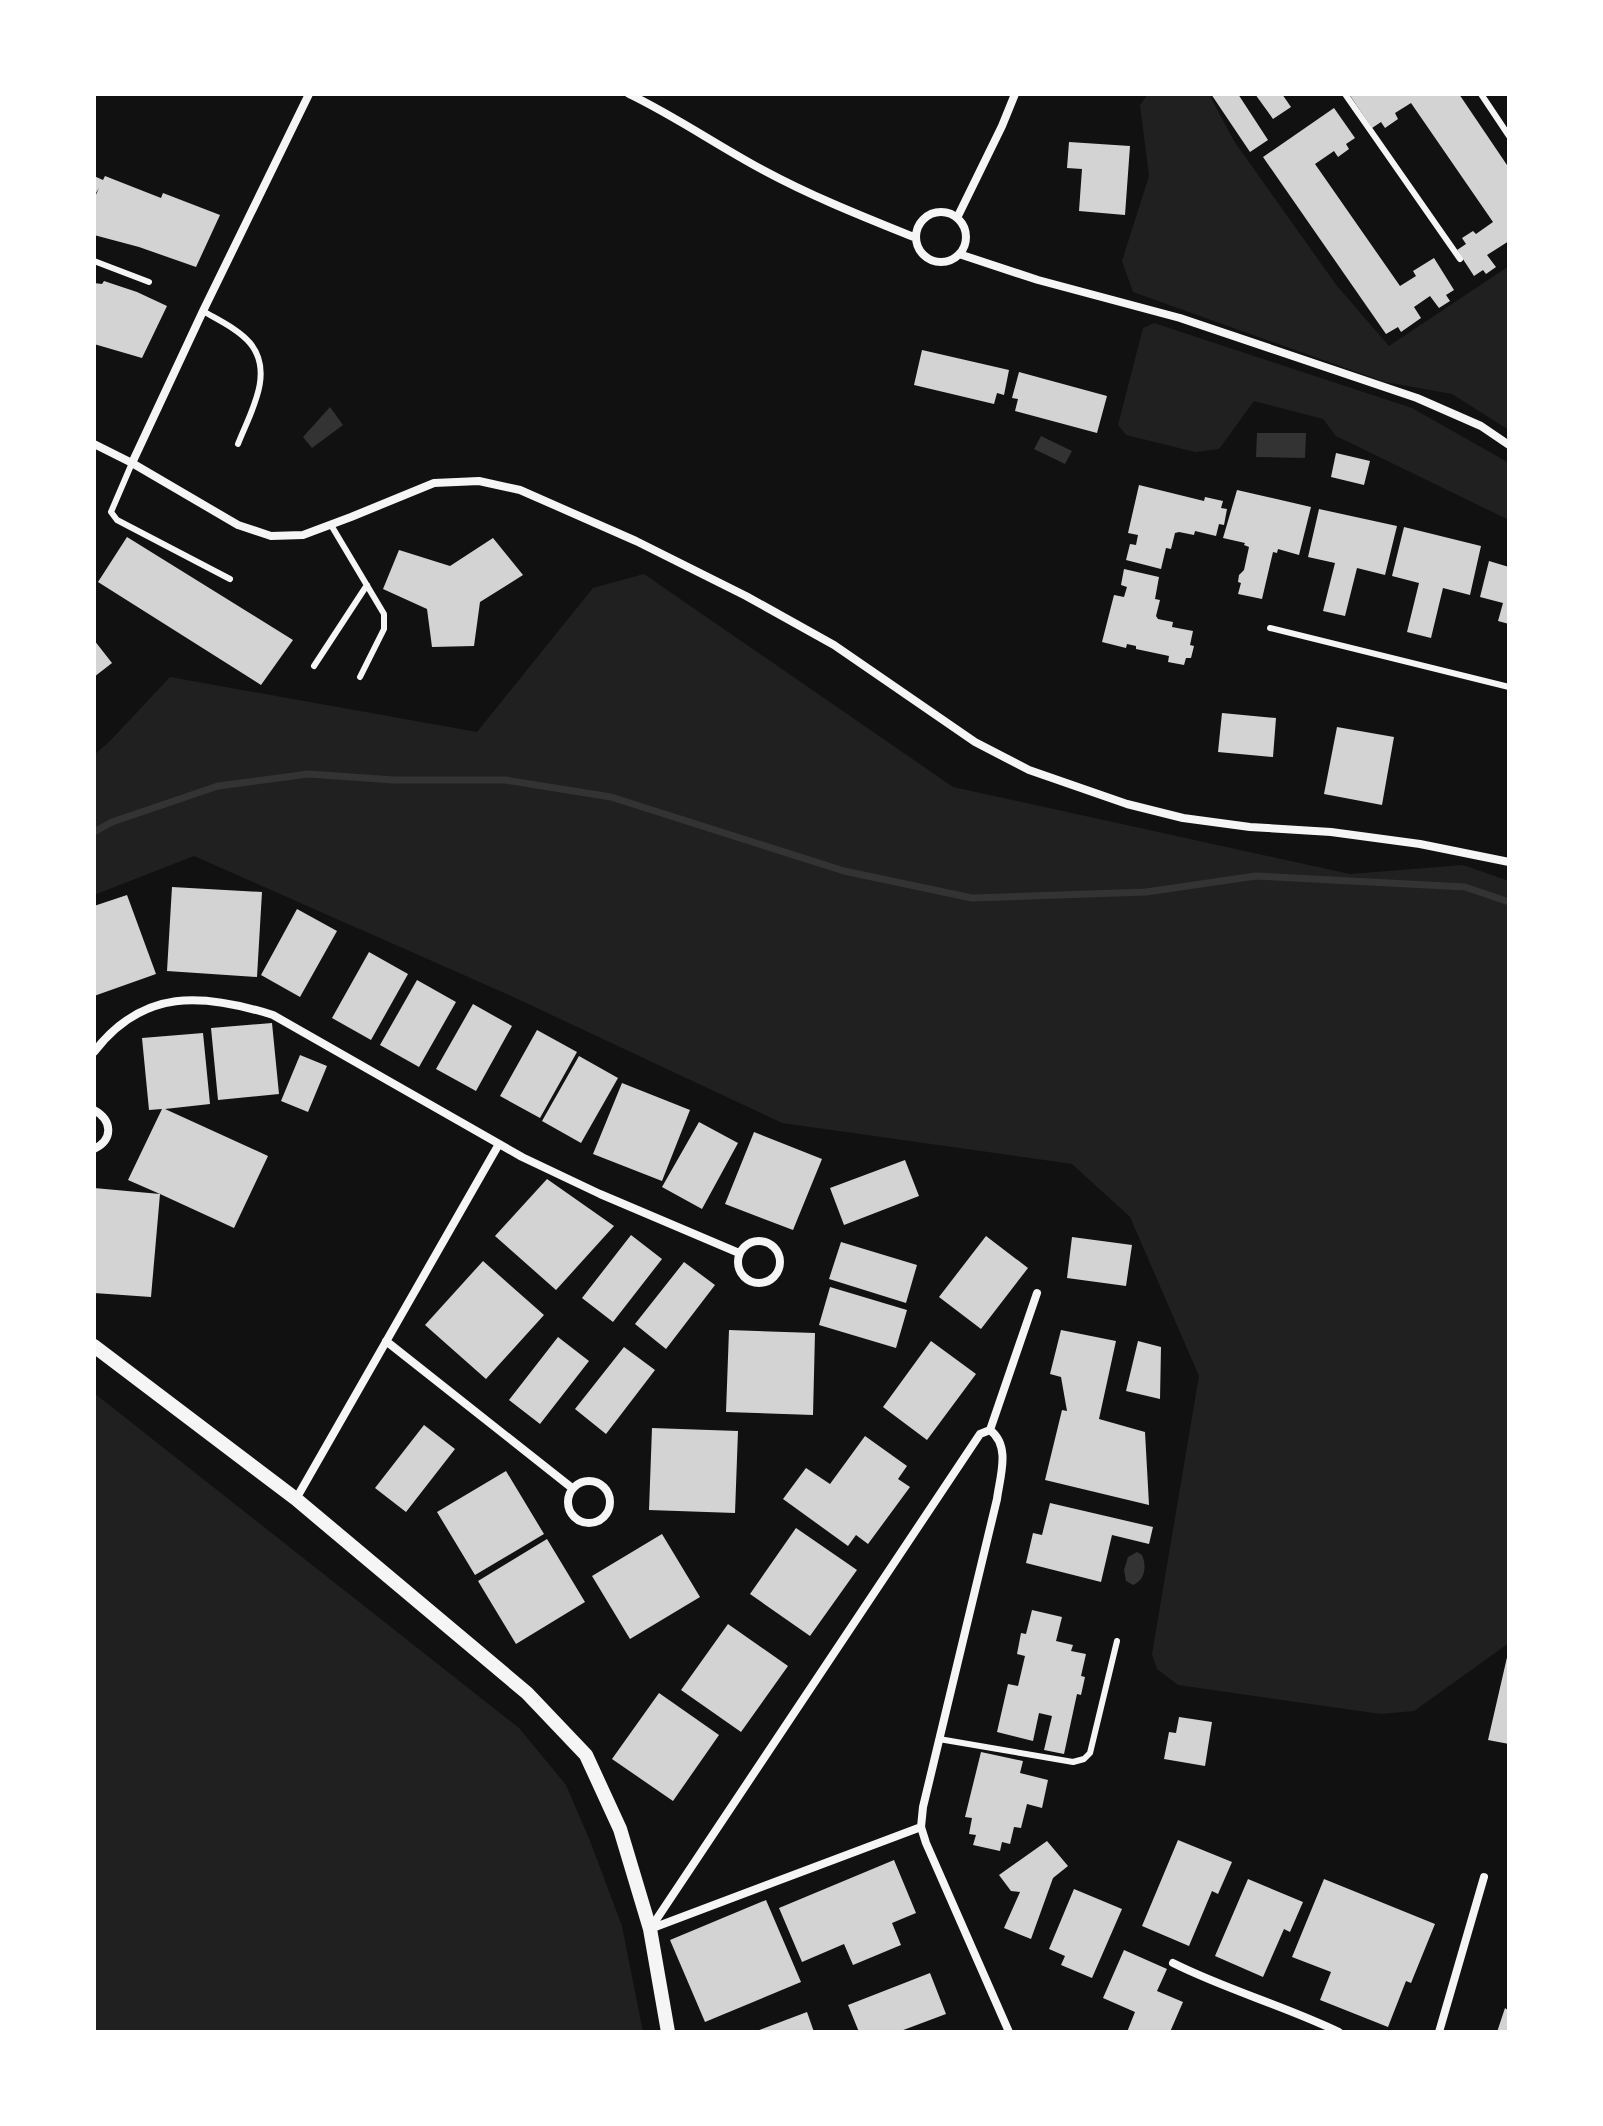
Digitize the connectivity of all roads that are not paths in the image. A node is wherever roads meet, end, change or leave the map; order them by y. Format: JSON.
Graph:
{"nodes":[{"id":1,"x":309,"y":94,"type":"edge"},
{"id":2,"x":629,"y":94,"type":"edge"},
{"id":3,"x":1015,"y":94,"type":"edge"},
{"id":4,"x":1345,"y":94,"type":"edge"},
{"id":5,"x":1481,"y":94,"type":"edge"},
{"id":6,"x":1509,"y":136,"type":"edge"},
{"id":7,"x":957,"y":218,"type":"junction"},
{"id":8,"x":916,"y":238,"type":"junction"},
{"id":9,"x":959,"y":254,"type":"junction"},
{"id":10,"x":1460,"y":259,"type":"dead end"},
{"id":11,"x":94,"y":261,"type":"edge"},
{"id":12,"x":149,"y":282,"type":"dead end"},
{"id":13,"x":203,"y":311,"type":"junction"},
{"id":14,"x":94,"y":444,"type":"edge"},
{"id":15,"x":238,"y":444,"type":"dead end"},
{"id":16,"x":1509,"y":445,"type":"edge"},
{"id":17,"x":132,"y":463,"type":"junction"},
{"id":18,"x":331,"y":525,"type":"junction"},
{"id":19,"x":230,"y":579,"type":"dead end"},
{"id":20,"x":367,"y":585,"type":"junction"},
{"id":21,"x":1270,"y":628,"type":"dead end"},
{"id":22,"x":314,"y":666,"type":"dead end"},
{"id":23,"x":360,"y":677,"type":"dead end"},
{"id":24,"x":1509,"y":687,"type":"edge"},
{"id":25,"x":1509,"y":862,"type":"edge"},
{"id":26,"x":94,"y":1052,"type":"edge"},
{"id":27,"x":94,"y":1110,"type":"edge"},
{"id":28,"x":499,"y":1144,"type":"junction"},
{"id":29,"x":94,"y":1149,"type":"edge"},
{"id":30,"x":739,"y":1253,"type":"junction"},
{"id":31,"x":1037,"y":1293,"type":"dead end"},
{"id":32,"x":386,"y":1341,"type":"junction"},
{"id":33,"x":94,"y":1346,"type":"edge"},
{"id":34,"x":990,"y":1430,"type":"junction"},
{"id":35,"x":572,"y":1488,"type":"junction"},
{"id":36,"x":296,"y":1499,"type":"junction"},
{"id":37,"x":1117,"y":1641,"type":"dead end"},
{"id":38,"x":939,"y":1739,"type":"junction"},
{"id":39,"x":921,"y":1827,"type":"junction"},
{"id":40,"x":1484,"y":1877,"type":"dead end"},
{"id":41,"x":650,"y":1929,"type":"junction"},
{"id":42,"x":1173,"y":1963,"type":"dead end"},
{"id":43,"x":668,"y":2032,"type":"edge"},
{"id":44,"x":1009,"y":2032,"type":"edge"},
{"id":45,"x":1339,"y":2032,"type":"edge"},
{"id":46,"x":1439,"y":2032,"type":"edge"}],
"edges":[{"from":1,"to":13,"type":"street"},
{"from":2,"to":8,"type":"street"},
{"from":3,"to":7,"type":"street"},
{"from":4,"to":10,"type":"lane"},
{"from":5,"to":6,"type":"lane"},
{"from":7,"to":8,"type":"street"},
{"from":7,"to":9,"type":"street"},
{"from":8,"to":9,"type":"street"},
{"from":9,"to":16,"type":"street"},
{"from":11,"to":12,"type":"lane"},
{"from":13,"to":15,"type":"lane"},
{"from":13,"to":17,"type":"street"},
{"from":14,"to":17,"type":"street"},
{"from":17,"to":18,"type":"street"},
{"from":17,"to":19,"type":"lane"},
{"from":18,"to":20,"type":"lane"},
{"from":18,"to":25,"type":"street"},
{"from":20,"to":22,"type":"lane"},
{"from":20,"to":23,"type":"lane"},
{"from":21,"to":24,"type":"lane"},
{"from":26,"to":28,"type":"street"},
{"from":27,"to":29,"type":"street"},
{"from":28,"to":30,"type":"street"},
{"from":28,"to":32,"type":"street"},
{"from":30,"to":30,"type":"street"},
{"from":31,"to":34,"type":"street"},
{"from":32,"to":35,"type":"street"},
{"from":32,"to":36,"type":"street"},
{"from":33,"to":36,"type":"street"},
{"from":34,"to":38,"type":"street"},
{"from":34,"to":41,"type":"street"},
{"from":35,"to":35,"type":"street"},
{"from":36,"to":41,"type":"street"},
{"from":37,"to":38,"type":"lane"},
{"from":38,"to":39,"type":"street"},
{"from":39,"to":41,"type":"street"},
{"from":39,"to":44,"type":"street"},
{"from":40,"to":46,"type":"street"},
{"from":41,"to":43,"type":"street"},
{"from":42,"to":45,"type":"street"}]}
